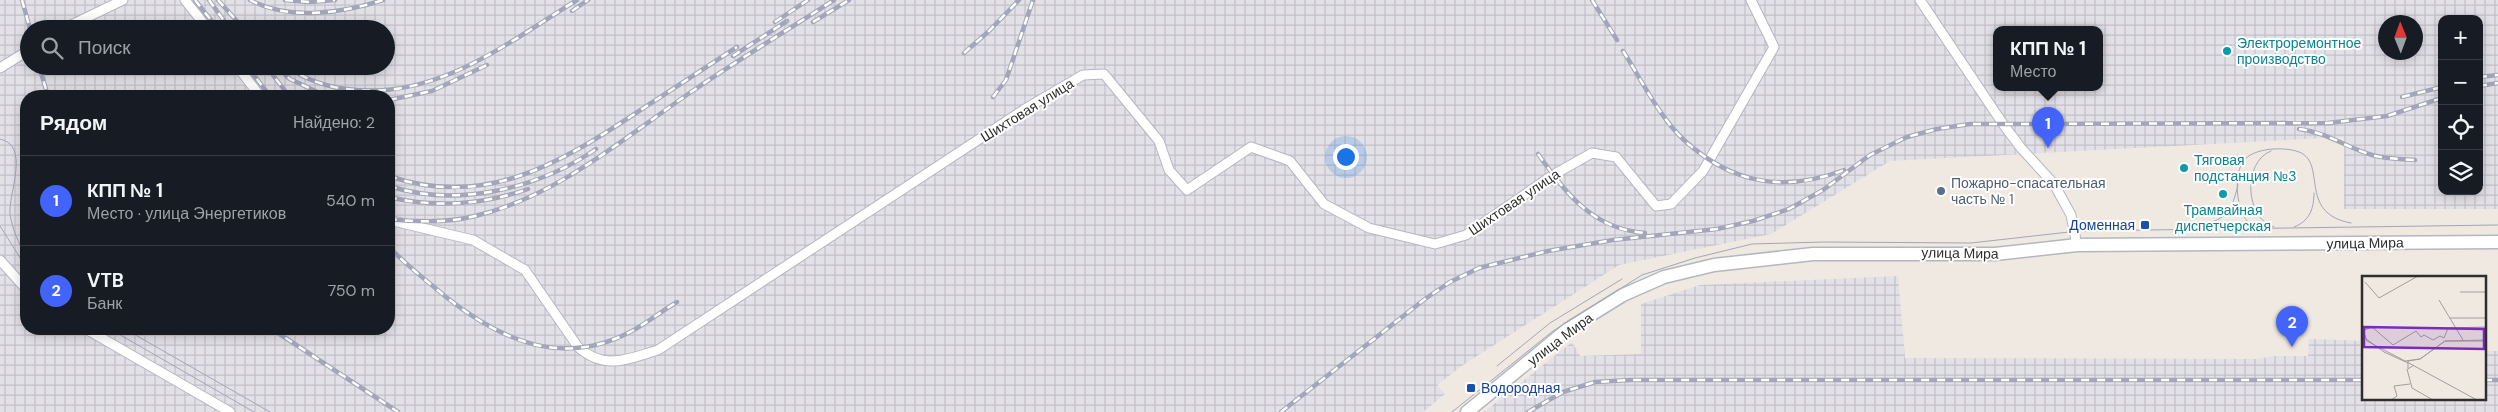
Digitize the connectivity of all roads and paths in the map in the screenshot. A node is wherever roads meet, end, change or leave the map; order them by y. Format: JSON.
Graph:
{"nodes":[{"id":1,"x":123,"y":0,"type":"edge"},
{"id":2,"x":185,"y":0,"type":"edge"},
{"id":3,"x":1752,"y":0,"type":"edge"},
{"id":4,"x":1920,"y":0,"type":"edge"},
{"id":5,"x":82,"y":20,"type":"edge"},
{"id":6,"x":201,"y":20,"type":"edge"},
{"id":7,"x":20,"y":56,"type":"edge"},
{"id":8,"x":0,"y":68,"type":"edge"},
{"id":9,"x":244,"y":75,"type":"edge"},
{"id":10,"x":255,"y":90,"type":"edge"},
{"id":11,"x":395,"y":221,"type":"edge"},
{"id":12,"x":2498,"y":242,"type":"edge"},
{"id":13,"x":2076,"y":246,"type":"junction"},
{"id":14,"x":0,"y":260,"type":"edge"},
{"id":15,"x":20,"y":282,"type":"edge"},
{"id":16,"x":96,"y":335,"type":"edge"},
{"id":17,"x":230,"y":412,"type":"edge"},
{"id":18,"x":1467,"y":412,"type":"edge"}],
"edges":[{"from":1,"to":5,"type":"street"},
{"from":2,"to":6,"type":"street"},
{"from":3,"to":11,"type":"street","name":"Шихтовая улица"},
{"from":4,"to":13,"type":"street"},
{"from":7,"to":8,"type":"street"},
{"from":9,"to":10,"type":"street"},
{"from":12,"to":13,"type":"main road","name":"улица Мира"},
{"from":13,"to":18,"type":"main road","name":"улица Мира"},
{"from":14,"to":15,"type":"street"},
{"from":16,"to":17,"type":"street"}]}
